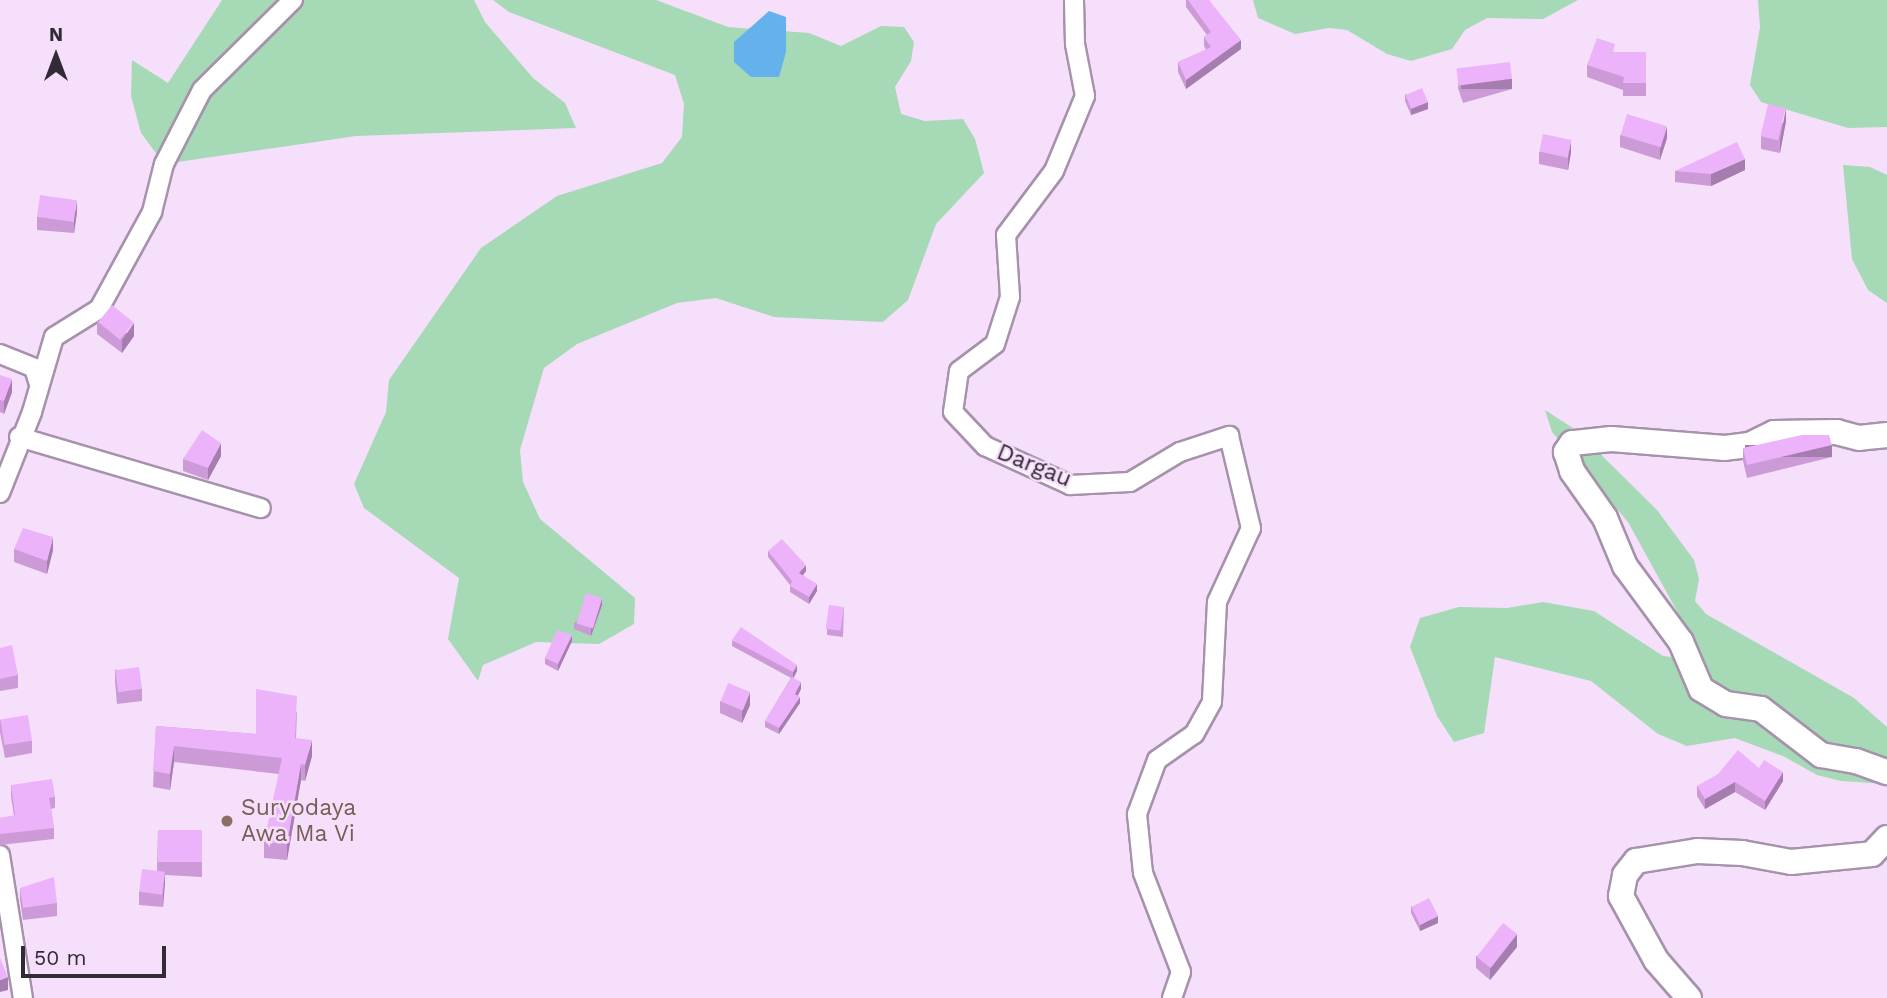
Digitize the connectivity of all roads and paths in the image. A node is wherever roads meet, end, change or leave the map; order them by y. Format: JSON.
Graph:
{"nodes":[{"id":1,"x":293,"y":0,"type":"edge"},
{"id":2,"x":1073,"y":0,"type":"edge"},
{"id":3,"x":0,"y":354,"type":"edge"},
{"id":4,"x":38,"y":381,"type":"junction"},
{"id":5,"x":1887,"y":435,"type":"edge"},
{"id":6,"x":19,"y":438,"type":"junction"},
{"id":7,"x":0,"y":493,"type":"edge"},
{"id":8,"x":261,"y":508,"type":"dead end"},
{"id":9,"x":1887,"y":772,"type":"edge"},
{"id":10,"x":1887,"y":838,"type":"edge"},
{"id":11,"x":0,"y":855,"type":"edge"},
{"id":12,"x":3,"y":898,"type":"edge"},
{"id":13,"x":23,"y":998,"type":"edge"},
{"id":14,"x":1172,"y":998,"type":"edge"},
{"id":15,"x":1689,"y":998,"type":"edge"}],
"edges":[{"from":1,"to":4,"type":"street"},
{"from":2,"to":14,"type":"street","name":"Dargau"},
{"from":3,"to":4,"type":"street"},
{"from":4,"to":6,"type":"street"},
{"from":5,"to":9,"type":"street"},
{"from":6,"to":7,"type":"street"},
{"from":6,"to":8,"type":"street"},
{"from":10,"to":15,"type":"street"},
{"from":11,"to":12,"type":"street"},
{"from":12,"to":13,"type":"street"}]}
